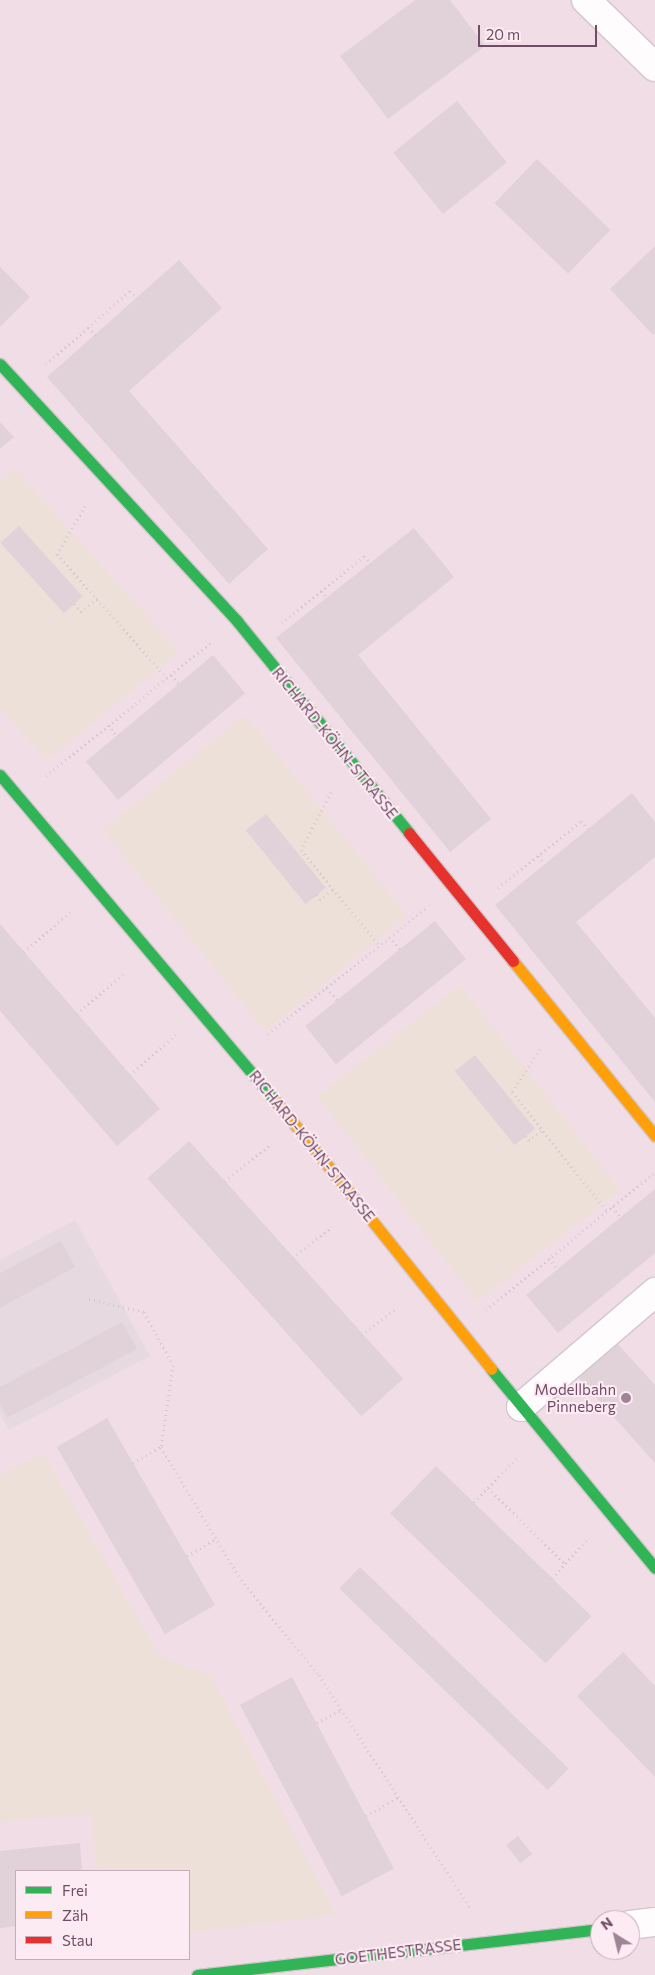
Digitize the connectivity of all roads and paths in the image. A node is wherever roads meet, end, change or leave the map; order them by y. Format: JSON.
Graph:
{"nodes":[{"id":1,"x":586,"y":0,"type":"edge"},
{"id":2,"x":655,"y":67,"type":"edge"},
{"id":3,"x":137,"y":298,"type":"dead end"},
{"id":4,"x":88,"y":327,"type":"junction"},
{"id":5,"x":95,"y":335,"type":"dead end"},
{"id":6,"x":0,"y":364,"type":"edge"},
{"id":7,"x":21,"y":385,"type":"junction"},
{"id":8,"x":104,"y":473,"type":"junction"},
{"id":9,"x":370,"y":563,"type":"dead end"},
{"id":10,"x":321,"y":591,"type":"junction"},
{"id":11,"x":97,"y":598,"type":"junction"},
{"id":12,"x":326,"y":598,"type":"dead end"},
{"id":13,"x":74,"y":604,"type":"dead end"},
{"id":14,"x":237,"y":621,"type":"junction"},
{"id":15,"x":256,"y":644,"type":"junction"},
{"id":16,"x":171,"y":674,"type":"junction"},
{"id":17,"x":167,"y":678,"type":"junction"},
{"id":18,"x":178,"y":683,"type":"dead end"},
{"id":19,"x":108,"y":725,"type":"junction"},
{"id":20,"x":115,"y":734,"type":"dead end"},
{"id":21,"x":350,"y":762,"type":"junction"},
{"id":22,"x":0,"y":774,"type":"edge"},
{"id":23,"x":20,"y":797,"type":"junction"},
{"id":24,"x":588,"y":829,"type":"dead end"},
{"id":25,"x":538,"y":856,"type":"junction"},
{"id":26,"x":544,"y":864,"type":"dead end"},
{"id":27,"x":98,"y":888,"type":"junction"},
{"id":28,"x":451,"y":888,"type":"junction"},
{"id":29,"x":333,"y":890,"type":"junction"},
{"id":30,"x":316,"y":895,"type":"dead end"},
{"id":31,"x":471,"y":910,"type":"junction"},
{"id":32,"x":389,"y":937,"type":"junction"},
{"id":33,"x":379,"y":945,"type":"junction"},
{"id":34,"x":400,"y":949,"type":"dead end"},
{"id":35,"x":150,"y":950,"type":"junction"},
{"id":36,"x":24,"y":952,"type":"dead end"},
{"id":37,"x":326,"y":988,"type":"junction"},
{"id":38,"x":337,"y":1000,"type":"dead end"},
{"id":39,"x":202,"y":1011,"type":"junction"},
{"id":40,"x":77,"y":1014,"type":"dead end"},
{"id":41,"x":560,"y":1020,"type":"junction"},
{"id":42,"x":240,"y":1056,"type":"junction"},
{"id":43,"x":130,"y":1075,"type":"dead end"},
{"id":44,"x":295,"y":1125,"type":"junction"},
{"id":45,"x":542,"y":1130,"type":"junction"},
{"id":46,"x":525,"y":1136,"type":"dead end"},
{"id":47,"x":655,"y":1136,"type":"edge"},
{"id":48,"x":655,"y":1172,"type":"edge"},
{"id":49,"x":225,"y":1182,"type":"dead end"},
{"id":50,"x":359,"y":1205,"type":"junction"},
{"id":51,"x":612,"y":1207,"type":"junction"},
{"id":52,"x":607,"y":1211,"type":"junction"},
{"id":53,"x":620,"y":1217,"type":"dead end"},
{"id":54,"x":293,"y":1258,"type":"dead end"},
{"id":55,"x":549,"y":1258,"type":"junction"},
{"id":56,"x":557,"y":1269,"type":"dead end"},
{"id":57,"x":424,"y":1286,"type":"junction"},
{"id":58,"x":655,"y":1292,"type":"edge"},
{"id":59,"x":89,"y":1299,"type":"dead end"},
{"id":60,"x":460,"y":1331,"type":"junction"},
{"id":61,"x":362,"y":1336,"type":"dead end"},
{"id":62,"x":521,"y":1407,"type":"junction"},
{"id":63,"x":542,"y":1432,"type":"junction"},
{"id":64,"x":161,"y":1447,"type":"junction"},
{"id":65,"x":133,"y":1463,"type":"dead end"},
{"id":66,"x":488,"y":1488,"type":"junction"},
{"id":67,"x":474,"y":1502,"type":"dead end"},
{"id":68,"x":611,"y":1515,"type":"junction"},
{"id":69,"x":216,"y":1539,"type":"junction"},
{"id":70,"x":187,"y":1556,"type":"dead end"},
{"id":71,"x":565,"y":1564,"type":"junction"},
{"id":72,"x":655,"y":1568,"type":"edge"},
{"id":73,"x":552,"y":1578,"type":"dead end"},
{"id":74,"x":340,"y":1710,"type":"junction"},
{"id":75,"x":317,"y":1723,"type":"dead end"},
{"id":76,"x":399,"y":1797,"type":"junction"},
{"id":77,"x":366,"y":1816,"type":"dead end"},
{"id":78,"x":655,"y":1922,"type":"edge"},
{"id":79,"x":640,"y":1924,"type":"edge"},
{"id":80,"x":590,"y":1930,"type":"edge"},
{"id":81,"x":481,"y":1942,"type":"junction"},
{"id":82,"x":197,"y":1975,"type":"edge"}],
"edges":[{"from":1,"to":2,"type":"street"},
{"from":3,"to":4,"type":"path"},
{"from":4,"to":5,"type":"path"},
{"from":4,"to":7,"type":"path"},
{"from":6,"to":7,"type":"street","name":"RICHARD-KÖHN-STRASSE"},
{"from":7,"to":8,"type":"street","name":"RICHARD-KÖHN-STRASSE"},
{"from":8,"to":11,"type":"path"},
{"from":8,"to":14,"type":"street","name":"RICHARD-KÖHN-STRASSE"},
{"from":9,"to":10,"type":"path"},
{"from":10,"to":12,"type":"path"},
{"from":10,"to":15,"type":"path"},
{"from":11,"to":13,"type":"path"},
{"from":11,"to":17,"type":"path"},
{"from":14,"to":15,"type":"street","name":"RICHARD-KÖHN-STRASSE"},
{"from":14,"to":16,"type":"path"},
{"from":15,"to":21,"type":"street","name":"RICHARD-KÖHN-STRASSE"},
{"from":16,"to":17,"type":"path"},
{"from":16,"to":18,"type":"path"},
{"from":17,"to":19,"type":"path"},
{"from":19,"to":20,"type":"path"},
{"from":19,"to":23,"type":"path"},
{"from":21,"to":28,"type":"street","name":"RICHARD-KÖHN-STRASSE"},
{"from":21,"to":29,"type":"path"},
{"from":22,"to":23,"type":"street","name":"RICHARD-KÖHN-STRASSE"},
{"from":23,"to":27,"type":"street","name":"RICHARD-KÖHN-STRASSE"},
{"from":24,"to":25,"type":"path"},
{"from":25,"to":26,"type":"path"},
{"from":25,"to":31,"type":"path"},
{"from":27,"to":35,"type":"street","name":"RICHARD-KÖHN-STRASSE"},
{"from":27,"to":36,"type":"path"},
{"from":28,"to":31,"type":"street","name":"RICHARD-KÖHN-STRASSE"},
{"from":28,"to":32,"type":"path"},
{"from":29,"to":30,"type":"path"},
{"from":29,"to":33,"type":"path"},
{"from":31,"to":41,"type":"street","name":"RICHARD-KÖHN-STRASSE"},
{"from":32,"to":33,"type":"path"},
{"from":32,"to":34,"type":"path"},
{"from":33,"to":37,"type":"path"},
{"from":35,"to":39,"type":"street","name":"RICHARD-KÖHN-STRASSE"},
{"from":35,"to":40,"type":"path"},
{"from":37,"to":38,"type":"path"},
{"from":37,"to":42,"type":"path"},
{"from":39,"to":42,"type":"street","name":"RICHARD-KÖHN-STRASSE"},
{"from":39,"to":43,"type":"path"},
{"from":41,"to":45,"type":"path"},
{"from":41,"to":47,"type":"street","name":"RICHARD-KÖHN-STRASSE"},
{"from":42,"to":44,"type":"street","name":"RICHARD-KÖHN-STRASSE"},
{"from":44,"to":49,"type":"path"},
{"from":44,"to":50,"type":"street","name":"RICHARD-KÖHN-STRASSE"},
{"from":45,"to":46,"type":"path"},
{"from":45,"to":52,"type":"path"},
{"from":48,"to":51,"type":"path"},
{"from":50,"to":54,"type":"path"},
{"from":50,"to":57,"type":"street","name":"RICHARD-KÖHN-STRASSE"},
{"from":51,"to":52,"type":"path"},
{"from":51,"to":53,"type":"path"},
{"from":52,"to":55,"type":"path"},
{"from":55,"to":56,"type":"path"},
{"from":55,"to":60,"type":"path"},
{"from":57,"to":60,"type":"street","name":"RICHARD-KÖHN-STRASSE"},
{"from":57,"to":61,"type":"path"},
{"from":58,"to":62,"type":"street"},
{"from":59,"to":64,"type":"path"},
{"from":60,"to":62,"type":"street","name":"RICHARD-KÖHN-STRASSE"},
{"from":62,"to":63,"type":"street","name":"RICHARD-KÖHN-STRASSE"},
{"from":63,"to":66,"type":"path"},
{"from":63,"to":68,"type":"street","name":"RICHARD-KÖHN-STRASSE"},
{"from":64,"to":65,"type":"path"},
{"from":64,"to":69,"type":"path"},
{"from":66,"to":67,"type":"path"},
{"from":66,"to":71,"type":"path"},
{"from":68,"to":71,"type":"path"},
{"from":68,"to":72,"type":"street","name":"RICHARD-KÖHN-STRASSE"},
{"from":69,"to":70,"type":"path"},
{"from":69,"to":74,"type":"path"},
{"from":71,"to":73,"type":"path"},
{"from":74,"to":75,"type":"path"},
{"from":74,"to":76,"type":"path"},
{"from":76,"to":77,"type":"path"},
{"from":76,"to":81,"type":"path"},
{"from":78,"to":79,"type":"street"},
{"from":80,"to":81,"type":"street","name":"GOETHESTRASSE"},
{"from":81,"to":82,"type":"street","name":"GOETHESTRASSE"}]}
